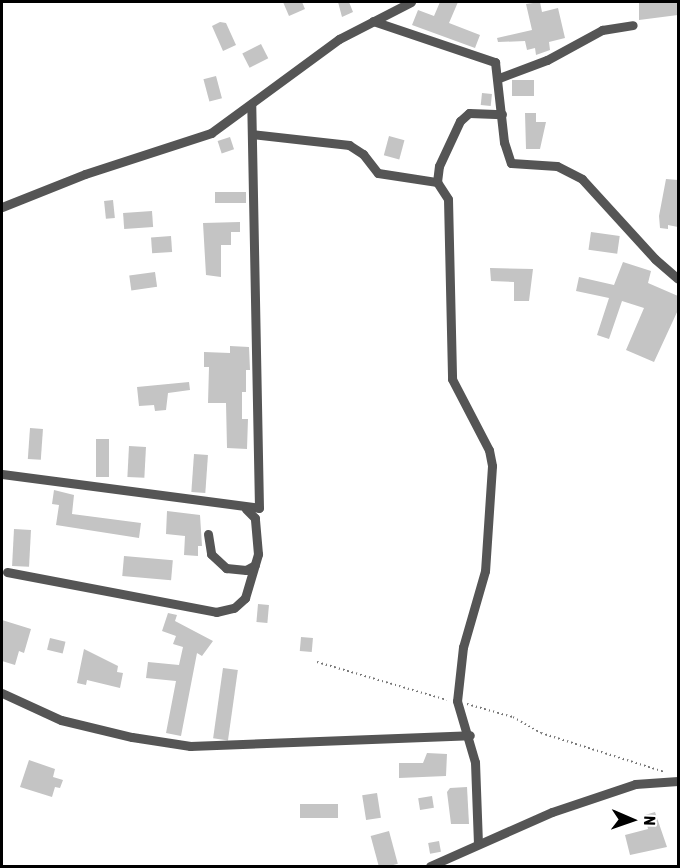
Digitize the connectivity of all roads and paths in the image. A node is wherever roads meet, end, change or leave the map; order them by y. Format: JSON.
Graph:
{"nodes":[{"id":1,"x":411,"y":2,"type":"edge"},
{"id":2,"x":373,"y":21,"type":"junction"},
{"id":3,"x":633,"y":25,"type":"dead end"},
{"id":4,"x":499,"y":78,"type":"junction"},
{"id":5,"x":251,"y":104,"type":"junction"},
{"id":6,"x":502,"y":114,"type":"junction"},
{"id":7,"x":252,"y":134,"type":"junction"},
{"id":8,"x":437,"y":182,"type":"junction"},
{"id":9,"x":2,"y":207,"type":"edge"},
{"id":10,"x":678,"y":279,"type":"edge"},
{"id":11,"x":2,"y":474,"type":"edge"},
{"id":12,"x":246,"y":509,"type":"junction"},
{"id":13,"x":208,"y":534,"type":"dead end"},
{"id":14,"x":255,"y":566,"type":"junction"},
{"id":15,"x":7,"y":572,"type":"dead end"},
{"id":16,"x":317,"y":662,"type":"dead end"},
{"id":17,"x":2,"y":693,"type":"edge"},
{"id":18,"x":457,"y":701,"type":"junction"},
{"id":19,"x":470,"y":735,"type":"junction"},
{"id":20,"x":670,"y":772,"type":"dead end"},
{"id":21,"x":678,"y":781,"type":"edge"},
{"id":22,"x":478,"y":844,"type":"junction"},
{"id":23,"x":430,"y":867,"type":"edge"}],
"edges":[{"from":1,"to":2,"type":"street"},
{"from":2,"to":4,"type":"street"},
{"from":2,"to":5,"type":"street"},
{"from":3,"to":4,"type":"street"},
{"from":4,"to":6,"type":"street"},
{"from":5,"to":7,"type":"street"},
{"from":5,"to":9,"type":"street"},
{"from":6,"to":8,"type":"street"},
{"from":6,"to":10,"type":"street"},
{"from":7,"to":8,"type":"street"},
{"from":7,"to":12,"type":"street"},
{"from":8,"to":18,"type":"street"},
{"from":11,"to":12,"type":"street"},
{"from":12,"to":14,"type":"street"},
{"from":13,"to":14,"type":"street"},
{"from":14,"to":15,"type":"street"},
{"from":16,"to":18,"type":"path"},
{"from":17,"to":19,"type":"street"},
{"from":18,"to":19,"type":"street"},
{"from":18,"to":20,"type":"path"},
{"from":19,"to":22,"type":"street"},
{"from":21,"to":22,"type":"street"},
{"from":22,"to":23,"type":"street"}]}
